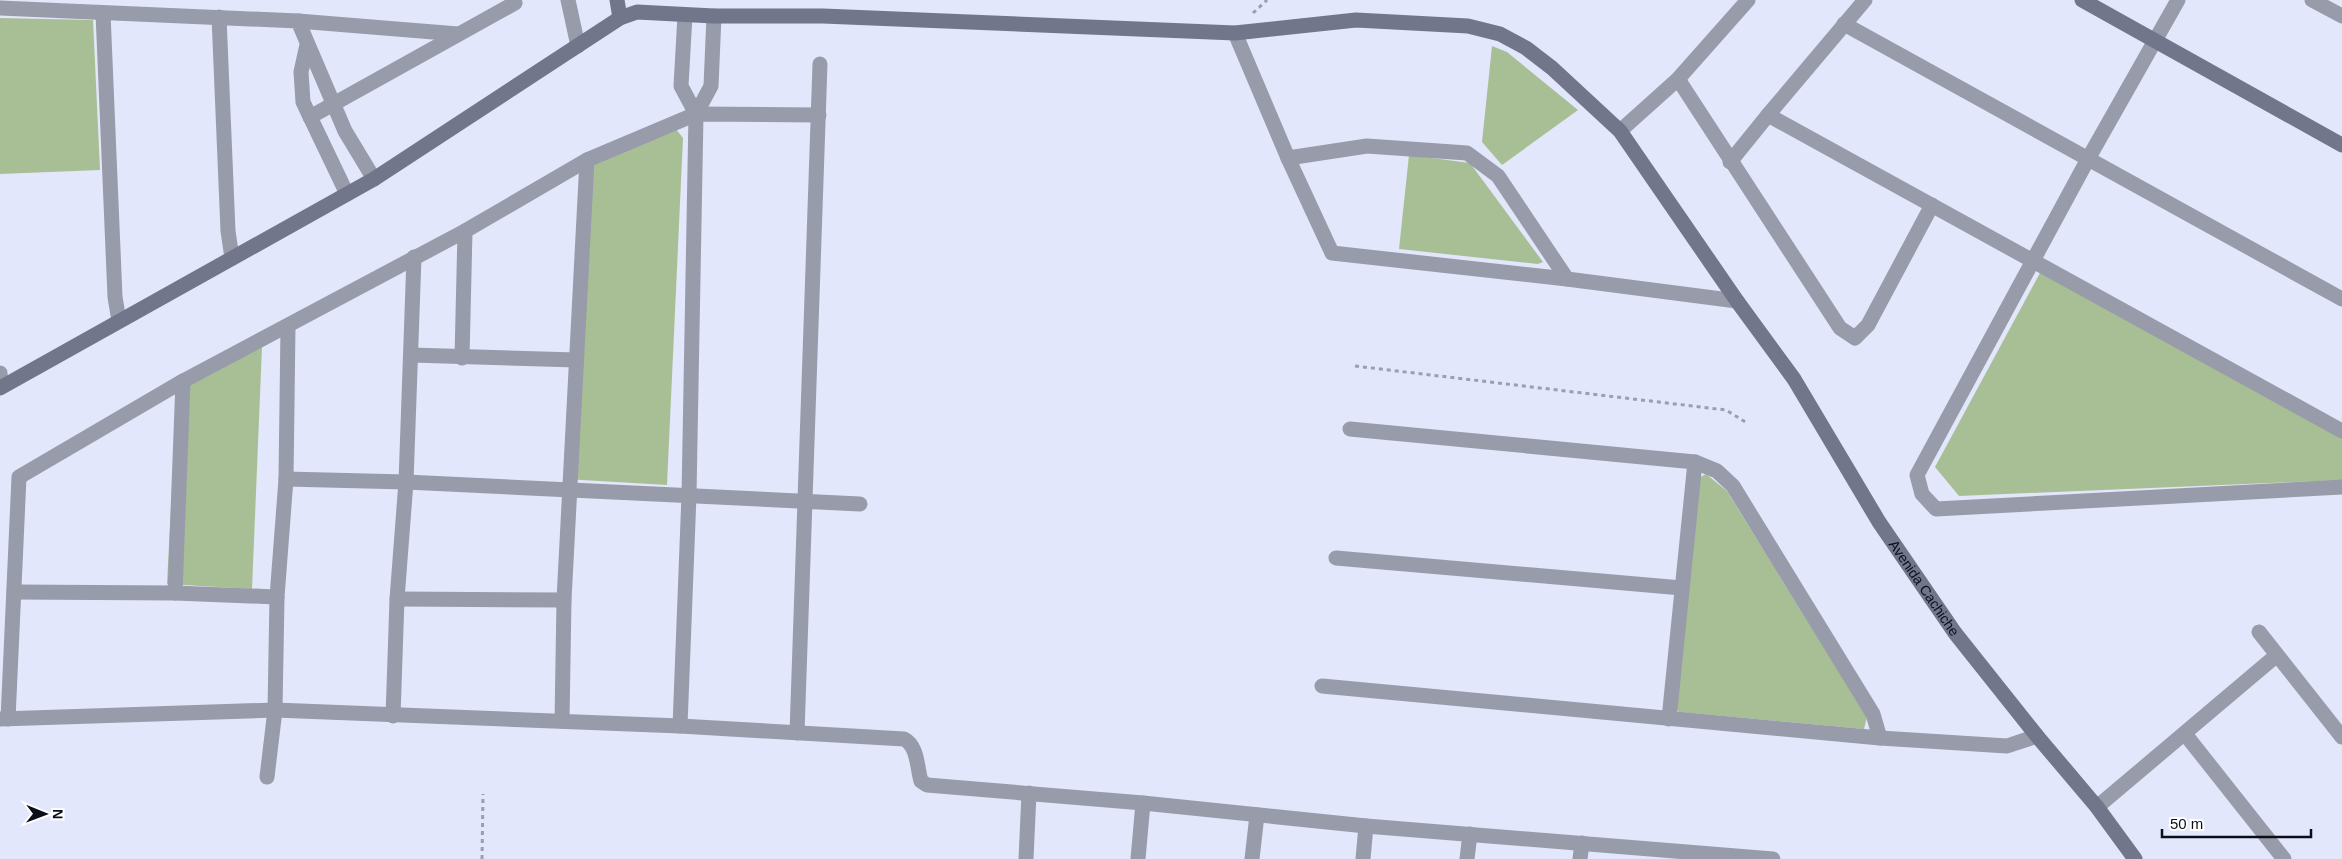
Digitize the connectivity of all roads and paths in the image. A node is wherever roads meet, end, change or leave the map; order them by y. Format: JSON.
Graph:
{"nodes":[{"id":1,"x":568,"y":0,"type":"edge"},
{"id":2,"x":616,"y":0,"type":"edge"},
{"id":3,"x":1748,"y":0,"type":"edge"},
{"id":4,"x":1865,"y":0,"type":"edge"},
{"id":5,"x":2082,"y":0,"type":"edge"},
{"id":6,"x":2178,"y":0,"type":"edge"},
{"id":7,"x":2312,"y":0,"type":"edge"},
{"id":8,"x":515,"y":3,"type":"dead end"},
{"id":9,"x":0,"y":8,"type":"edge"},
{"id":10,"x":103,"y":12,"type":"junction"},
{"id":11,"x":685,"y":15,"type":"junction"},
{"id":12,"x":714,"y":16,"type":"junction"},
{"id":13,"x":2342,"y":16,"type":"edge"},
{"id":14,"x":220,"y":18,"type":"junction"},
{"id":15,"x":620,"y":18,"type":"junction"},
{"id":16,"x":298,"y":21,"type":"junction"},
{"id":17,"x":1844,"y":24,"type":"junction"},
{"id":18,"x":1235,"y":33,"type":"junction"},
{"id":19,"x":458,"y":34,"type":"junction"},
{"id":20,"x":2154,"y":41,"type":"junction"},
{"id":21,"x":307,"y":45,"type":"junction"},
{"id":22,"x":578,"y":46,"type":"junction"},
{"id":23,"x":820,"y":64,"type":"dead end"},
{"id":24,"x":1678,"y":79,"type":"junction"},
{"id":25,"x":333,"y":105,"type":"junction"},
{"id":26,"x":696,"y":114,"type":"junction"},
{"id":27,"x":1768,"y":114,"type":"junction"},
{"id":28,"x":819,"y":115,"type":"junction"},
{"id":29,"x":310,"y":117,"type":"junction"},
{"id":30,"x":1620,"y":131,"type":"junction"},
{"id":31,"x":2342,"y":145,"type":"edge"},
{"id":32,"x":1288,"y":158,"type":"junction"},
{"id":33,"x":2088,"y":159,"type":"junction"},
{"id":34,"x":587,"y":160,"type":"junction"},
{"id":35,"x":1730,"y":162,"type":"junction"},
{"id":36,"x":374,"y":178,"type":"junction"},
{"id":37,"x":347,"y":194,"type":"junction"},
{"id":38,"x":1932,"y":205,"type":"junction"},
{"id":39,"x":465,"y":231,"type":"junction"},
{"id":40,"x":414,"y":257,"type":"junction"},
{"id":41,"x":232,"y":258,"type":"junction"},
{"id":42,"x":2034,"y":262,"type":"junction"},
{"id":43,"x":1567,"y":279,"type":"junction"},
{"id":44,"x":2342,"y":299,"type":"edge"},
{"id":45,"x":1736,"y":301,"type":"junction"},
{"id":46,"x":119,"y":321,"type":"junction"},
{"id":47,"x":288,"y":326,"type":"junction"},
{"id":48,"x":411,"y":355,"type":"junction"},
{"id":49,"x":462,"y":358,"type":"junction"},
{"id":50,"x":576,"y":360,"type":"junction"},
{"id":51,"x":1355,"y":366,"type":"dead end"},
{"id":52,"x":183,"y":380,"type":"junction"},
{"id":53,"x":0,"y":383,"type":"edge"},
{"id":54,"x":1747,"y":423,"type":"dead end"},
{"id":55,"x":1350,"y":429,"type":"dead end"},
{"id":56,"x":2342,"y":432,"type":"edge"},
{"id":57,"x":1695,"y":462,"type":"junction"},
{"id":58,"x":286,"y":479,"type":"junction"},
{"id":59,"x":406,"y":482,"type":"junction"},
{"id":60,"x":2342,"y":487,"type":"edge"},
{"id":61,"x":570,"y":491,"type":"junction"},
{"id":62,"x":689,"y":495,"type":"junction"},
{"id":63,"x":804,"y":502,"type":"junction"},
{"id":64,"x":860,"y":504,"type":"dead end"},
{"id":65,"x":1336,"y":558,"type":"dead end"},
{"id":66,"x":1682,"y":588,"type":"junction"},
{"id":67,"x":14,"y":592,"type":"junction"},
{"id":68,"x":174,"y":593,"type":"junction"},
{"id":69,"x":276,"y":597,"type":"junction"},
{"id":70,"x":397,"y":599,"type":"junction"},
{"id":71,"x":564,"y":600,"type":"junction"},
{"id":72,"x":2259,"y":632,"type":"dead end"},
{"id":73,"x":2278,"y":655,"type":"junction"},
{"id":74,"x":1322,"y":686,"type":"dead end"},
{"id":75,"x":275,"y":710,"type":"junction"},
{"id":76,"x":393,"y":716,"type":"junction"},
{"id":77,"x":4,"y":719,"type":"edge"},
{"id":78,"x":1669,"y":719,"type":"junction"},
{"id":79,"x":562,"y":721,"type":"junction"},
{"id":80,"x":680,"y":726,"type":"junction"},
{"id":81,"x":796,"y":733,"type":"junction"},
{"id":82,"x":2185,"y":734,"type":"junction"},
{"id":83,"x":2037,"y":736,"type":"junction"},
{"id":84,"x":2342,"y":737,"type":"edge"},
{"id":85,"x":1880,"y":738,"type":"junction"},
{"id":86,"x":267,"y":778,"type":"dead end"},
{"id":87,"x":1029,"y":793,"type":"junction"},
{"id":88,"x":483,"y":794,"type":"dead end"},
{"id":89,"x":1143,"y":803,"type":"junction"},
{"id":90,"x":2097,"y":806,"type":"junction"},
{"id":91,"x":1257,"y":815,"type":"junction"},
{"id":92,"x":1366,"y":826,"type":"junction"},
{"id":93,"x":1470,"y":834,"type":"junction"},
{"id":94,"x":1582,"y":843,"type":"junction"},
{"id":95,"x":1697,"y":855,"type":"edge"},
{"id":96,"x":482,"y":859,"type":"edge"},
{"id":97,"x":1026,"y":859,"type":"edge"},
{"id":98,"x":1138,"y":859,"type":"edge"},
{"id":99,"x":1252,"y":859,"type":"edge"},
{"id":100,"x":1363,"y":859,"type":"edge"},
{"id":101,"x":1467,"y":859,"type":"edge"},
{"id":102,"x":1580,"y":859,"type":"edge"},
{"id":103,"x":1773,"y":859,"type":"edge"},
{"id":104,"x":2135,"y":859,"type":"edge"},
{"id":105,"x":2284,"y":859,"type":"edge"}],
"edges":[{"from":1,"to":22,"type":"street"},
{"from":2,"to":15,"type":"street"},
{"from":3,"to":24,"type":"street"},
{"from":4,"to":17,"type":"street"},
{"from":5,"to":20,"type":"street"},
{"from":6,"to":20,"type":"street"},
{"from":7,"to":13,"type":"street"},
{"from":8,"to":19,"type":"street"},
{"from":9,"to":10,"type":"street"},
{"from":10,"to":14,"type":"street"},
{"from":10,"to":46,"type":"street"},
{"from":11,"to":12,"type":"street","name":"Avenida Cachiche"},
{"from":11,"to":15,"type":"street","name":"Avenida Cachiche"},
{"from":11,"to":26,"type":"street"},
{"from":12,"to":18,"type":"street","name":"Avenida Cachiche"},
{"from":12,"to":26,"type":"street"},
{"from":14,"to":16,"type":"street"},
{"from":14,"to":41,"type":"street"},
{"from":15,"to":22,"type":"street"},
{"from":16,"to":19,"type":"street"},
{"from":16,"to":21,"type":"street"},
{"from":17,"to":27,"type":"street"},
{"from":17,"to":33,"type":"street"},
{"from":18,"to":30,"type":"street","name":"Avenida Cachiche"},
{"from":18,"to":32,"type":"street"},
{"from":19,"to":25,"type":"street"},
{"from":20,"to":31,"type":"street"},
{"from":20,"to":33,"type":"street"},
{"from":21,"to":25,"type":"street"},
{"from":21,"to":29,"type":"street"},
{"from":22,"to":36,"type":"street"},
{"from":23,"to":28,"type":"street"},
{"from":24,"to":30,"type":"street"},
{"from":24,"to":35,"type":"street"},
{"from":25,"to":29,"type":"street"},
{"from":25,"to":36,"type":"street"},
{"from":26,"to":28,"type":"street"},
{"from":26,"to":34,"type":"street"},
{"from":26,"to":62,"type":"street"},
{"from":27,"to":35,"type":"street"},
{"from":27,"to":38,"type":"street"},
{"from":28,"to":63,"type":"street"},
{"from":29,"to":37,"type":"street"},
{"from":30,"to":45,"type":"street","name":"Avenida Cachiche"},
{"from":32,"to":43,"type":"street"},
{"from":32,"to":43,"type":"street"},
{"from":33,"to":42,"type":"street"},
{"from":33,"to":44,"type":"street"},
{"from":34,"to":39,"type":"street"},
{"from":34,"to":50,"type":"street"},
{"from":35,"to":38,"type":"street"},
{"from":36,"to":37,"type":"street"},
{"from":37,"to":41,"type":"street"},
{"from":38,"to":42,"type":"street"},
{"from":39,"to":40,"type":"street"},
{"from":39,"to":49,"type":"street"},
{"from":40,"to":47,"type":"street"},
{"from":40,"to":48,"type":"street"},
{"from":41,"to":46,"type":"street"},
{"from":42,"to":56,"type":"street"},
{"from":42,"to":60,"type":"street"},
{"from":43,"to":45,"type":"street"},
{"from":45,"to":83,"type":"street","name":"Avenida Cachiche"},
{"from":46,"to":53,"type":"street"},
{"from":47,"to":52,"type":"street"},
{"from":47,"to":58,"type":"street"},
{"from":48,"to":49,"type":"street"},
{"from":48,"to":59,"type":"street"},
{"from":49,"to":50,"type":"street"},
{"from":50,"to":61,"type":"street"},
{"from":51,"to":54,"type":"path"},
{"from":52,"to":67,"type":"street"},
{"from":52,"to":68,"type":"street"},
{"from":55,"to":57,"type":"street"},
{"from":57,"to":66,"type":"street"},
{"from":57,"to":85,"type":"street"},
{"from":58,"to":59,"type":"street"},
{"from":58,"to":69,"type":"street"},
{"from":59,"to":61,"type":"street"},
{"from":59,"to":70,"type":"street"},
{"from":61,"to":62,"type":"street"},
{"from":61,"to":71,"type":"street"},
{"from":62,"to":63,"type":"street"},
{"from":62,"to":80,"type":"street"},
{"from":63,"to":64,"type":"street"},
{"from":63,"to":81,"type":"street"},
{"from":65,"to":66,"type":"street"},
{"from":66,"to":78,"type":"street"},
{"from":67,"to":68,"type":"street"},
{"from":67,"to":77,"type":"street"},
{"from":68,"to":69,"type":"street"},
{"from":69,"to":75,"type":"street"},
{"from":70,"to":71,"type":"street"},
{"from":70,"to":76,"type":"street"},
{"from":71,"to":79,"type":"street"},
{"from":72,"to":73,"type":"street"},
{"from":73,"to":82,"type":"street"},
{"from":73,"to":84,"type":"street"},
{"from":74,"to":78,"type":"street"},
{"from":75,"to":76,"type":"street"},
{"from":75,"to":77,"type":"street"},
{"from":75,"to":86,"type":"street"},
{"from":76,"to":79,"type":"street"},
{"from":78,"to":85,"type":"street"},
{"from":79,"to":80,"type":"street"},
{"from":80,"to":81,"type":"street"},
{"from":81,"to":87,"type":"street"},
{"from":82,"to":90,"type":"street"},
{"from":82,"to":105,"type":"street"},
{"from":83,"to":85,"type":"street"},
{"from":83,"to":90,"type":"street","name":"Avenida Cachiche"},
{"from":87,"to":89,"type":"street"},
{"from":87,"to":97,"type":"street"},
{"from":88,"to":96,"type":"path"},
{"from":89,"to":91,"type":"street"},
{"from":89,"to":98,"type":"street"},
{"from":90,"to":104,"type":"street","name":"Avenida Cachiche"},
{"from":91,"to":92,"type":"street"},
{"from":91,"to":99,"type":"street"},
{"from":92,"to":93,"type":"street"},
{"from":92,"to":100,"type":"street"},
{"from":93,"to":94,"type":"street"},
{"from":93,"to":101,"type":"street"},
{"from":94,"to":95,"type":"street"},
{"from":94,"to":102,"type":"street"},
{"from":95,"to":103,"type":"street"}]}
